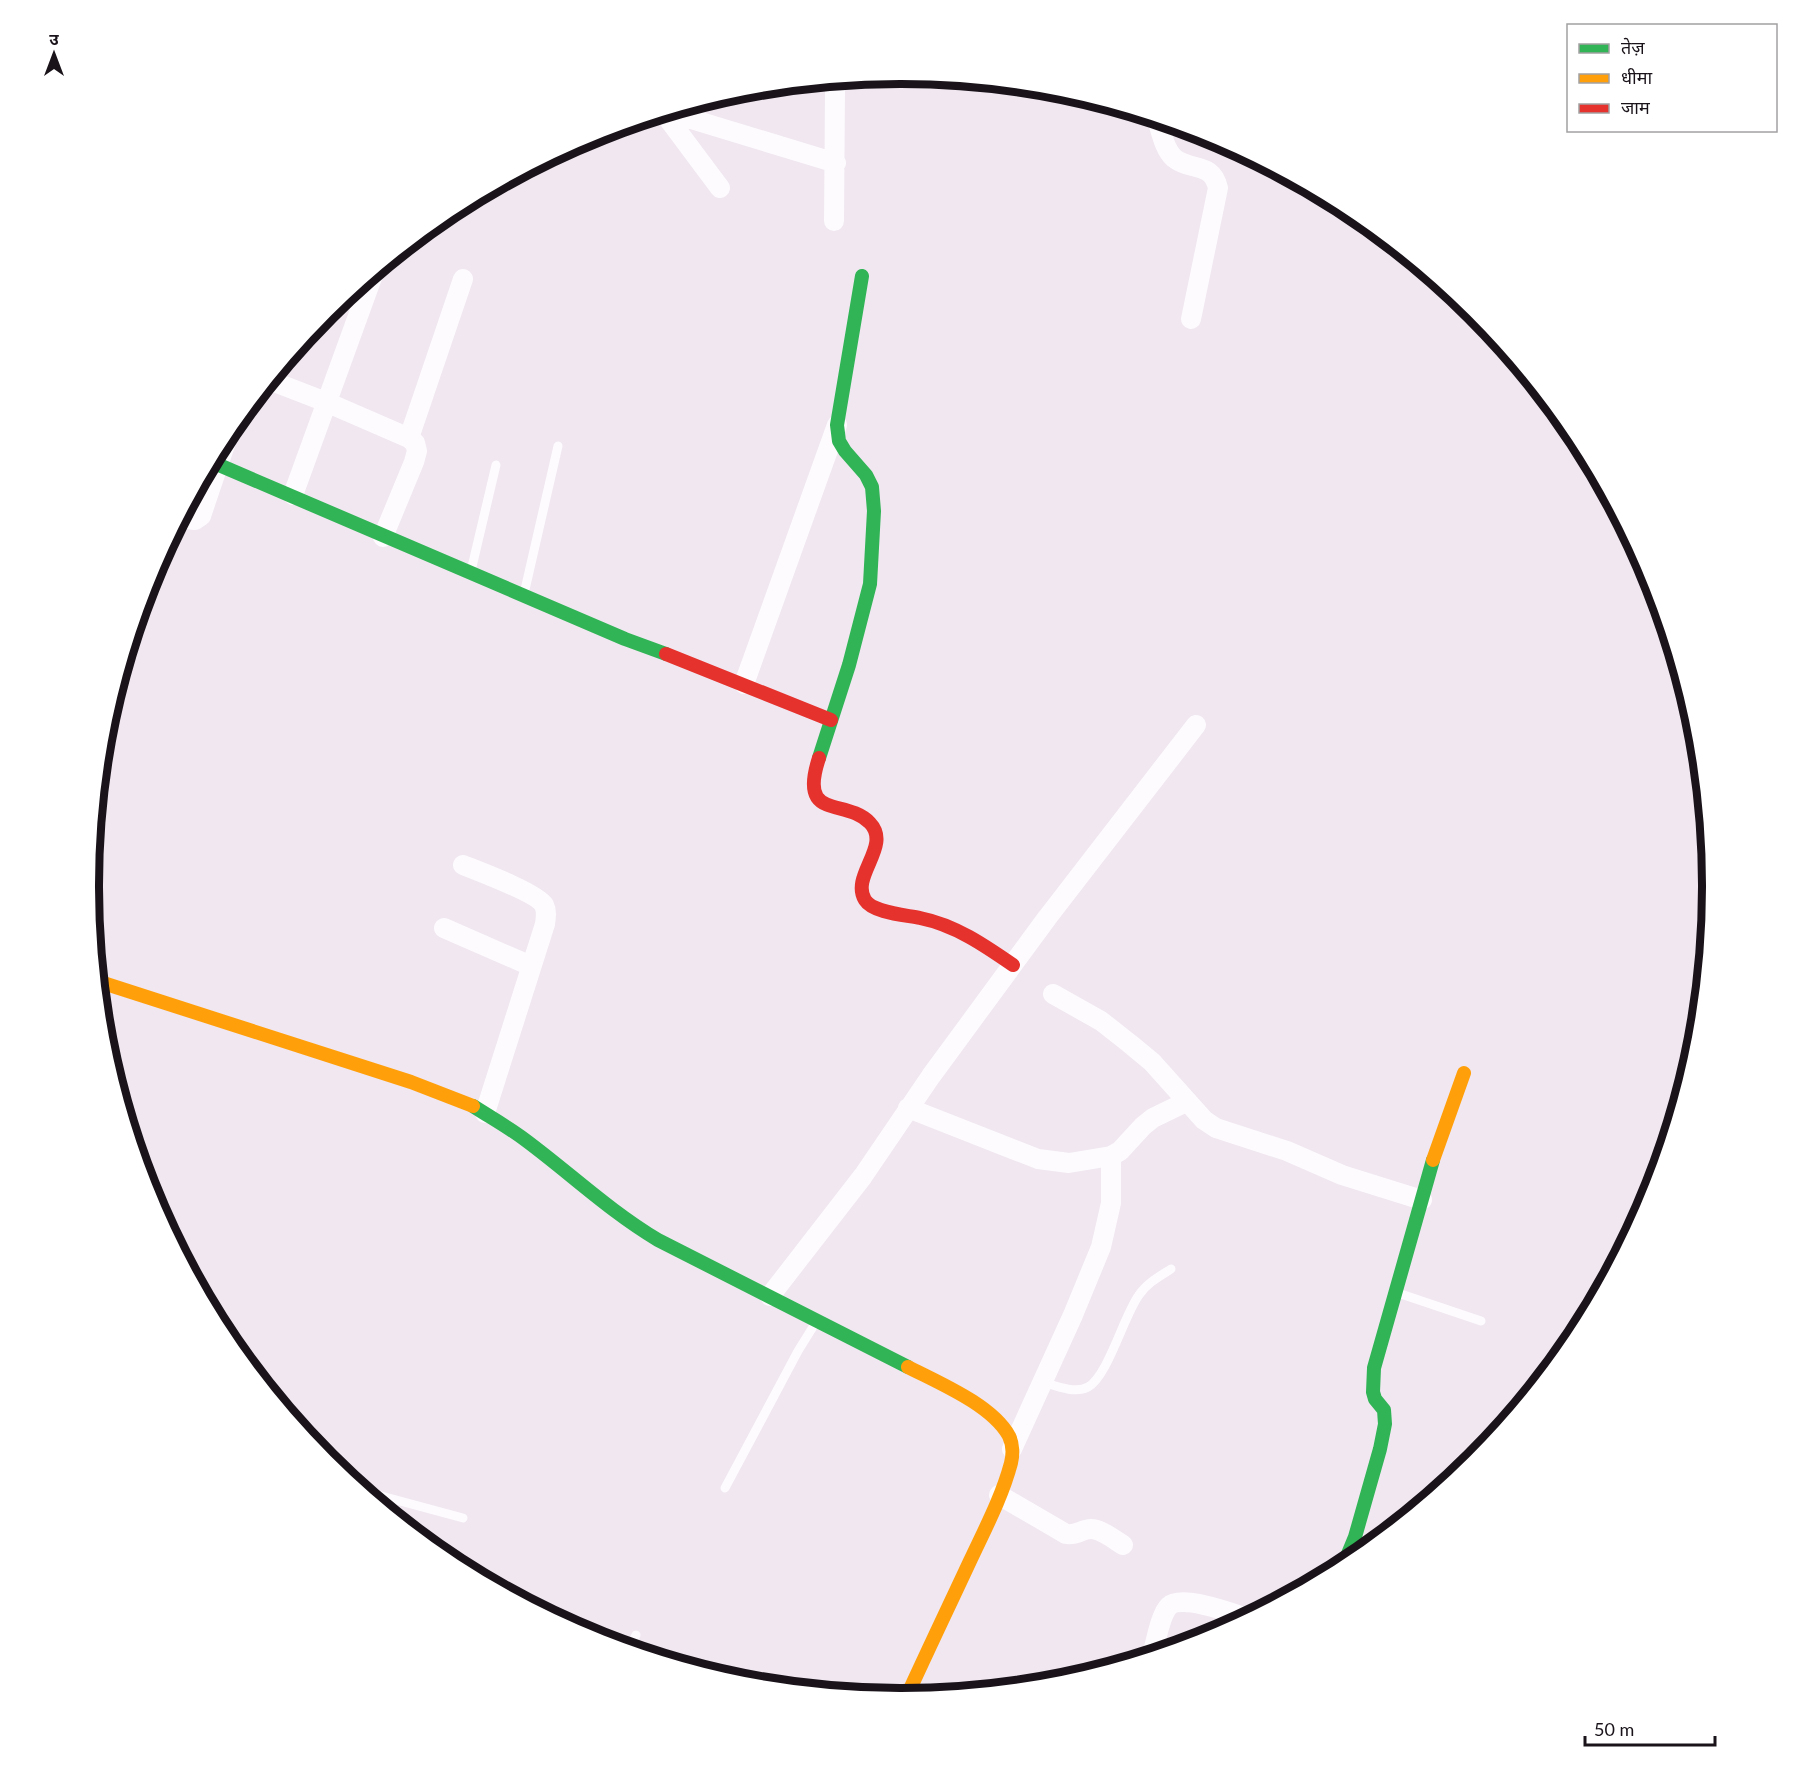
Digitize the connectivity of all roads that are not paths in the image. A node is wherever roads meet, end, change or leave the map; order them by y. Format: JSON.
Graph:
{"nodes":[{"id":1,"x":834,"y":87,"type":"edge"},
{"id":2,"x":678,"y":116,"type":"edge"},
{"id":3,"x":670,"y":118,"type":"edge"},
{"id":4,"x":1160,"y":128,"type":"edge"},
{"id":5,"x":836,"y":163,"type":"junction"},
{"id":6,"x":720,"y":188,"type":"dead end"},
{"id":7,"x":834,"y":220,"type":"dead end"},
{"id":8,"x":862,"y":276,"type":"dead end"},
{"id":9,"x":463,"y":279,"type":"dead end"},
{"id":10,"x":369,"y":286,"type":"edge"},
{"id":11,"x":1191,"y":319,"type":"dead end"},
{"id":12,"x":277,"y":383,"type":"edge"},
{"id":13,"x":326,"y":402,"type":"junction"},
{"id":14,"x":837,"y":425,"type":"junction"},
{"id":15,"x":408,"y":438,"type":"junction"},
{"id":16,"x":558,"y":446,"type":"dead end"},
{"id":17,"x":219,"y":465,"type":"joint"},
{"id":18,"x":496,"y":465,"type":"dead end"},
{"id":19,"x":293,"y":495,"type":"junction"},
{"id":20,"x":188,"y":519,"type":"edge"},
{"id":21,"x":384,"y":537,"type":"junction"},
{"id":22,"x":470,"y":574,"type":"junction"},
{"id":23,"x":524,"y":597,"type":"junction"},
{"id":24,"x":744,"y":684,"type":"junction"},
{"id":25,"x":831,"y":720,"type":"junction"},
{"id":26,"x":1196,"y":725,"type":"dead end"},
{"id":27,"x":463,"y":865,"type":"dead end"},
{"id":28,"x":444,"y":928,"type":"dead end"},
{"id":29,"x":1013,"y":965,"type":"junction"},
{"id":30,"x":531,"y":966,"type":"junction"},
{"id":31,"x":104,"y":983,"type":"edge"},
{"id":32,"x":1053,"y":994,"type":"dead end"},
{"id":33,"x":1464,"y":1073,"type":"dead end"},
{"id":34,"x":1186,"y":1102,"type":"junction"},
{"id":35,"x":908,"y":1108,"type":"junction"},
{"id":36,"x":485,"y":1113,"type":"junction"},
{"id":37,"x":1111,"y":1156,"type":"junction"},
{"id":38,"x":1422,"y":1200,"type":"junction"},
{"id":39,"x":1171,"y":1269,"type":"dead end"},
{"id":40,"x":1396,"y":1292,"type":"junction"},
{"id":41,"x":770,"y":1296,"type":"junction"},
{"id":42,"x":818,"y":1320,"type":"junction"},
{"id":43,"x":1481,"y":1321,"type":"dead end"},
{"id":44,"x":1043,"y":1382,"type":"junction"},
{"id":45,"x":1012,"y":1449,"type":"junction"},
{"id":46,"x":725,"y":1488,"type":"dead end"},
{"id":47,"x":999,"y":1495,"type":"junction"},
{"id":48,"x":380,"y":1496,"type":"edge"},
{"id":49,"x":463,"y":1518,"type":"dead end"},
{"id":50,"x":1123,"y":1545,"type":"dead end"},
{"id":51,"x":1349,"y":1551,"type":"edge"},
{"id":52,"x":1235,"y":1614,"type":"edge"},
{"id":53,"x":636,"y":1635,"type":"dead end"},
{"id":54,"x":633,"y":1641,"type":"edge"},
{"id":55,"x":1155,"y":1646,"type":"edge"},
{"id":56,"x":911,"y":1688,"type":"edge"}],
"edges":[{"from":1,"to":5,"type":"street"},
{"from":2,"to":5,"type":"street"},
{"from":3,"to":6,"type":"street"},
{"from":4,"to":11,"type":"street"},
{"from":5,"to":7,"type":"street"},
{"from":8,"to":14,"type":"street"},
{"from":9,"to":15,"type":"street"},
{"from":10,"to":13,"type":"street"},
{"from":12,"to":13,"type":"street"},
{"from":13,"to":15,"type":"street"},
{"from":13,"to":19,"type":"street"},
{"from":14,"to":24,"type":"street"},
{"from":14,"to":25,"type":"street"},
{"from":15,"to":21,"type":"street"},
{"from":16,"to":23,"type":"lane"},
{"from":17,"to":19,"type":"street"},
{"from":17,"to":20,"type":"street"},
{"from":18,"to":22,"type":"lane"},
{"from":19,"to":21,"type":"street"},
{"from":21,"to":22,"type":"street"},
{"from":22,"to":23,"type":"street"},
{"from":23,"to":24,"type":"street"},
{"from":24,"to":25,"type":"street"},
{"from":25,"to":29,"type":"street"},
{"from":26,"to":29,"type":"street"},
{"from":27,"to":30,"type":"street"},
{"from":28,"to":30,"type":"street"},
{"from":29,"to":35,"type":"street"},
{"from":30,"to":36,"type":"street"},
{"from":31,"to":36,"type":"street"},
{"from":32,"to":34,"type":"street"},
{"from":33,"to":38,"type":"street"},
{"from":34,"to":37,"type":"street"},
{"from":34,"to":38,"type":"street"},
{"from":35,"to":37,"type":"street"},
{"from":35,"to":41,"type":"street"},
{"from":36,"to":41,"type":"street"},
{"from":37,"to":44,"type":"street"},
{"from":38,"to":40,"type":"street"},
{"from":39,"to":44,"type":"lane"},
{"from":40,"to":43,"type":"lane"},
{"from":40,"to":51,"type":"street"},
{"from":41,"to":42,"type":"street"},
{"from":42,"to":45,"type":"street"},
{"from":42,"to":46,"type":"lane"},
{"from":44,"to":45,"type":"street"},
{"from":45,"to":47,"type":"street"},
{"from":47,"to":50,"type":"street"},
{"from":47,"to":56,"type":"street"},
{"from":48,"to":49,"type":"lane"},
{"from":52,"to":55,"type":"street"},
{"from":53,"to":54,"type":"lane"}]}
